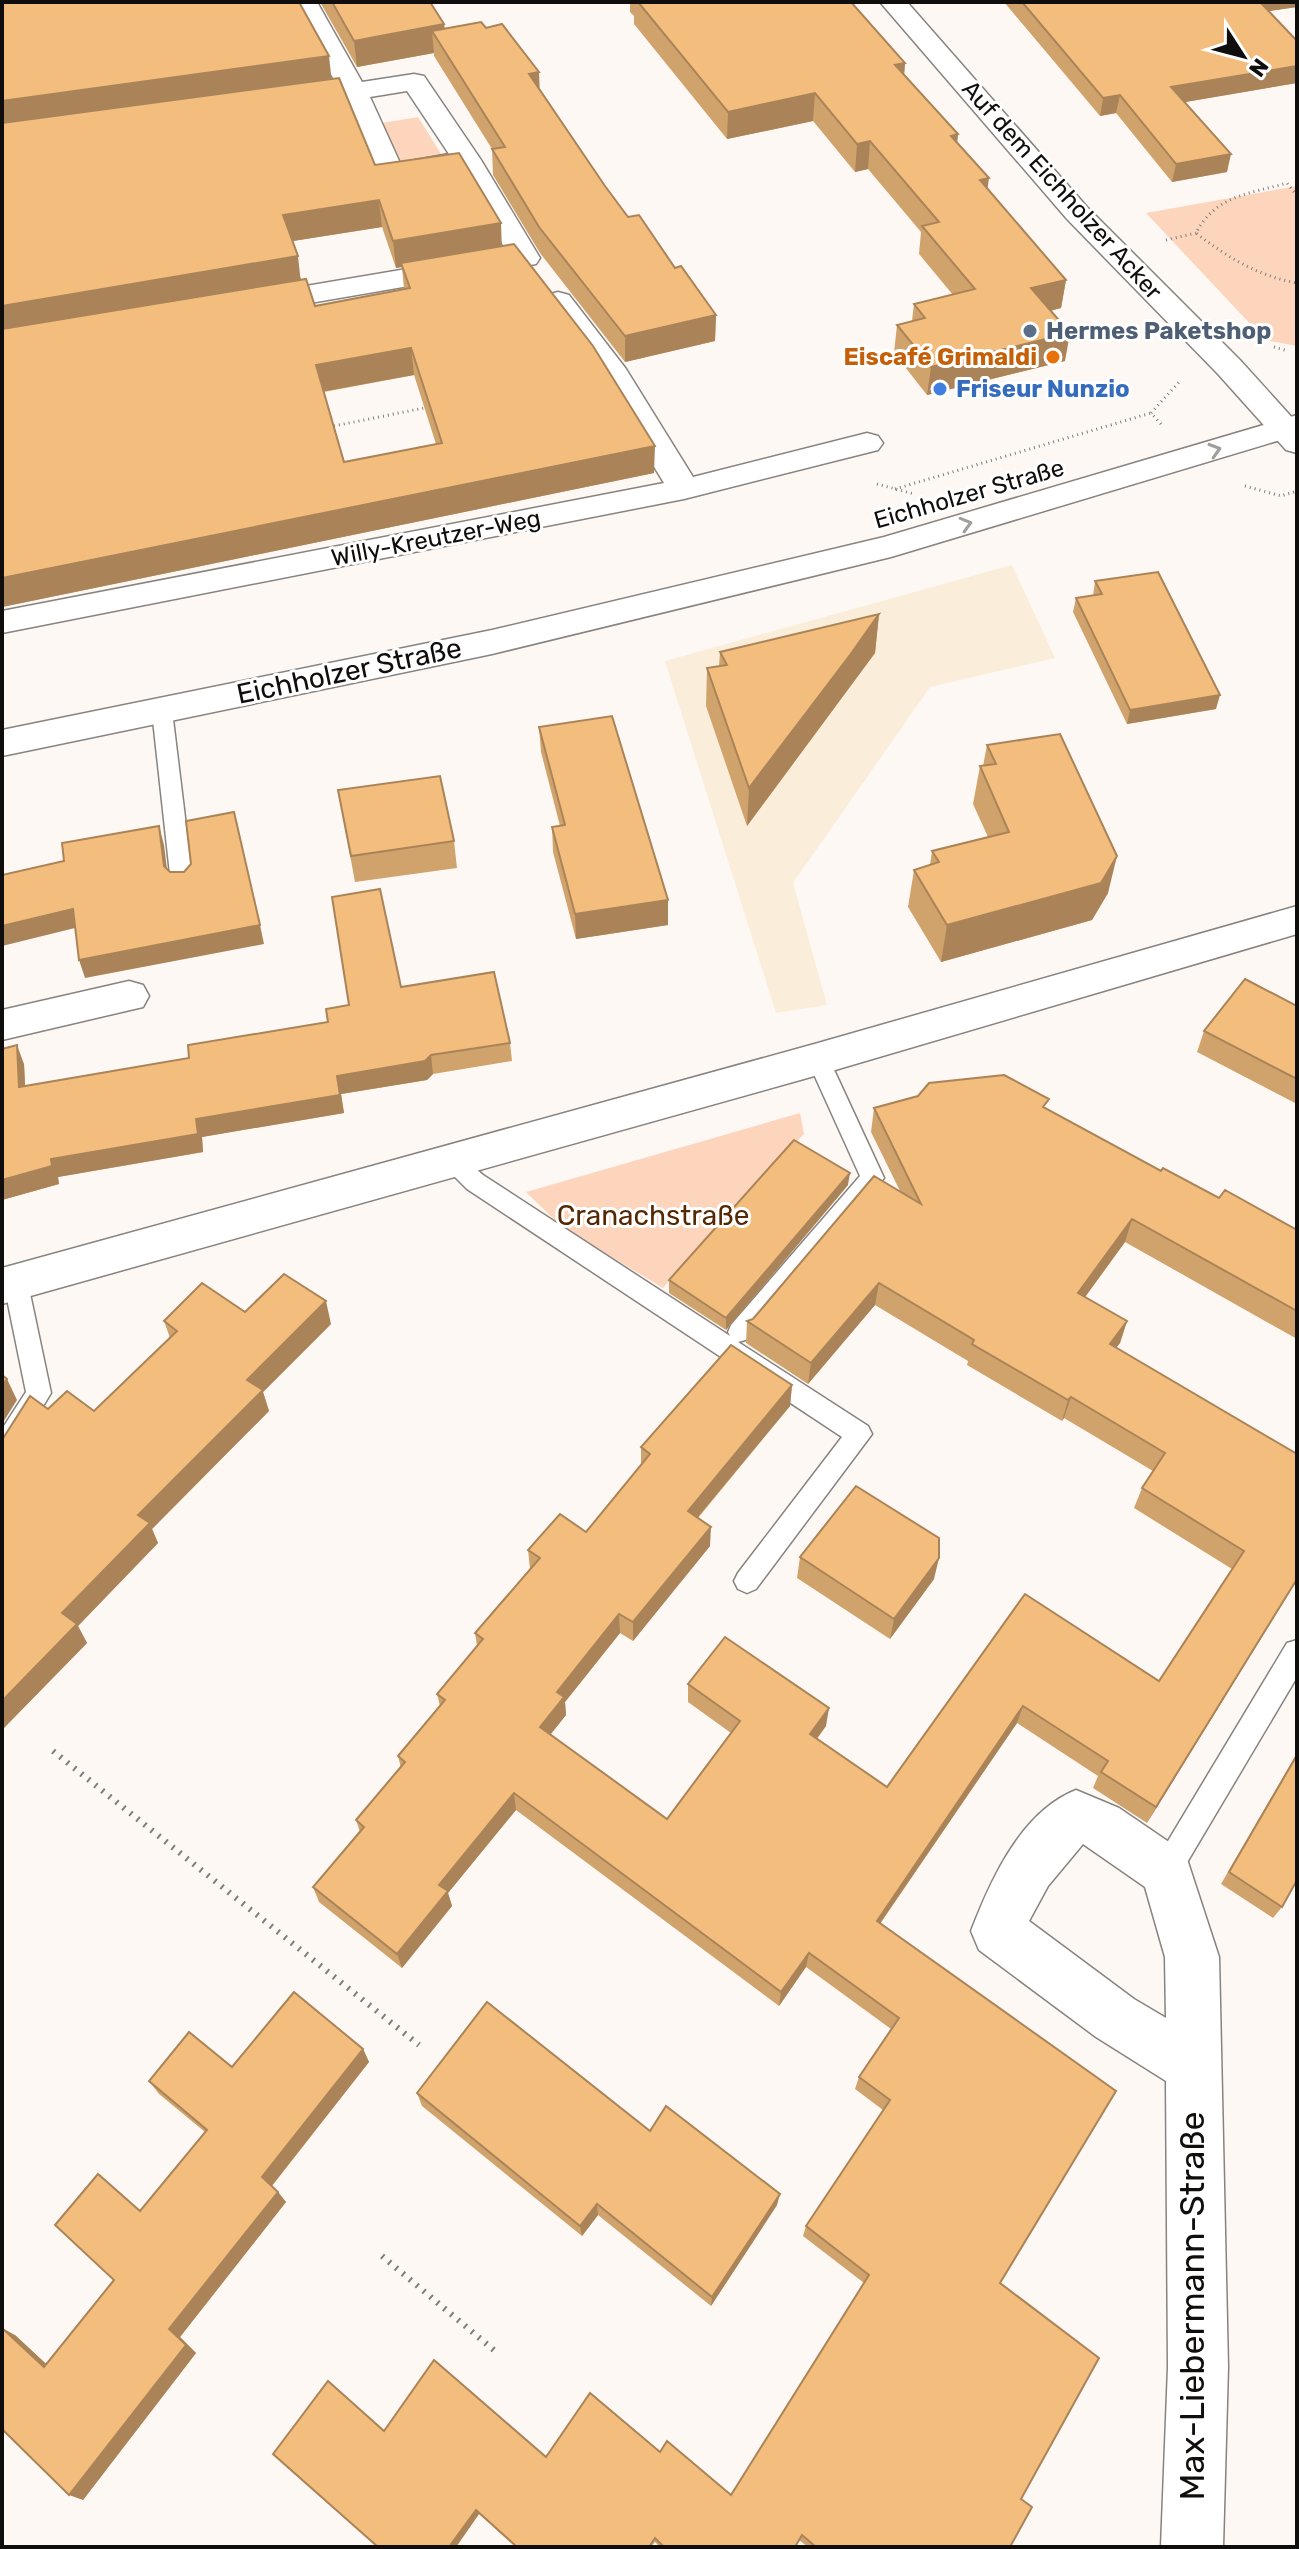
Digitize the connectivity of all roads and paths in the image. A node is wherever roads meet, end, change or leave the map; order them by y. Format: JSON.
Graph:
{"nodes":[{"id":1,"x":304,"y":2,"type":"edge"},
{"id":2,"x":893,"y":2,"type":"edge"},
{"id":3,"x":354,"y":91,"type":"junction"},
{"id":4,"x":293,"y":99,"type":"edge"},
{"id":5,"x":467,"y":160,"type":"junction"},
{"id":6,"x":1297,"y":196,"type":"edge"},
{"id":7,"x":525,"y":258,"type":"junction"},
{"id":8,"x":1297,"y":283,"type":"edge"},
{"id":9,"x":233,"y":307,"type":"edge"},
{"id":10,"x":430,"y":406,"type":"edge"},
{"id":11,"x":1151,"y":413,"type":"dead end"},
{"id":12,"x":1288,"y":421,"type":"edge"},
{"id":13,"x":324,"y":428,"type":"edge"},
{"id":14,"x":867,"y":443,"type":"dead end"},
{"id":15,"x":684,"y":489,"type":"junction"},
{"id":16,"x":895,"y":489,"type":"dead end"},
{"id":17,"x":2,"y":622,"type":"edge"},
{"id":18,"x":162,"y":711,"type":"junction"},
{"id":19,"x":98,"y":723,"type":"junction"},
{"id":20,"x":2,"y":731,"type":"edge"},
{"id":21,"x":2,"y":743,"type":"edge"},
{"id":22,"x":182,"y":883,"type":"edge"},
{"id":23,"x":1297,"y":920,"type":"edge"},
{"id":24,"x":129,"y":996,"type":"dead end"},
{"id":25,"x":2,"y":1025,"type":"edge"},
{"id":26,"x":818,"y":1059,"type":"junction"},
{"id":27,"x":450,"y":1160,"type":"junction"},
{"id":28,"x":9,"y":1285,"type":"edge"},
{"id":29,"x":740,"y":1332,"type":"dead end"},
{"id":30,"x":2,"y":1451,"type":"edge"},
{"id":31,"x":747,"y":1581,"type":"dead end"},
{"id":32,"x":1297,"y":1652,"type":"edge"},
{"id":33,"x":53,"y":1751,"type":"dead end"},
{"id":34,"x":1166,"y":1871,"type":"junction"},
{"id":35,"x":419,"y":2045,"type":"dead end"},
{"id":36,"x":1191,"y":2065,"type":"junction"},
{"id":37,"x":382,"y":2256,"type":"dead end"},
{"id":38,"x":495,"y":2351,"type":"dead end"},
{"id":39,"x":1192,"y":2547,"type":"edge"}],
"edges":[{"from":1,"to":3,"type":"street"},
{"from":2,"to":12,"type":"street","name":"Auf dem Eichholzer Acker"},
{"from":3,"to":4,"type":"street"},
{"from":3,"to":5,"type":"street"},
{"from":3,"to":5,"type":"street"},
{"from":5,"to":7,"type":"street"},
{"from":6,"to":8,"type":"path"},
{"from":7,"to":9,"type":"street"},
{"from":7,"to":15,"type":"street"},
{"from":10,"to":13,"type":"path"},
{"from":11,"to":16,"type":"path"},
{"from":12,"to":18,"type":"street","name":"Eichholzer Straße"},
{"from":14,"to":15,"type":"street","name":"Willy-Kreutzer-Weg"},
{"from":15,"to":17,"type":"street","name":"Willy-Kreutzer-Weg"},
{"from":18,"to":19,"type":"street","name":"Eichholzer Straße"},
{"from":18,"to":22,"type":"lane"},
{"from":19,"to":20,"type":"street","name":"Eichholzer Straße"},
{"from":19,"to":21,"type":"street","name":"Eichholzer Straße"},
{"from":23,"to":26,"type":"street"},
{"from":24,"to":25,"type":"street"},
{"from":26,"to":27,"type":"street"},
{"from":26,"to":29,"type":"lane"},
{"from":27,"to":28,"type":"street"},
{"from":27,"to":31,"type":"lane"},
{"from":28,"to":30,"type":"lane"},
{"from":32,"to":34,"type":"lane"},
{"from":33,"to":35,"type":"path"},
{"from":34,"to":36,"type":"street","name":"Max-Liebermann-Straße"},
{"from":34,"to":36,"type":"street"},
{"from":36,"to":39,"type":"street","name":"Max-Liebermann-Straße"},
{"from":37,"to":38,"type":"path"}]}
